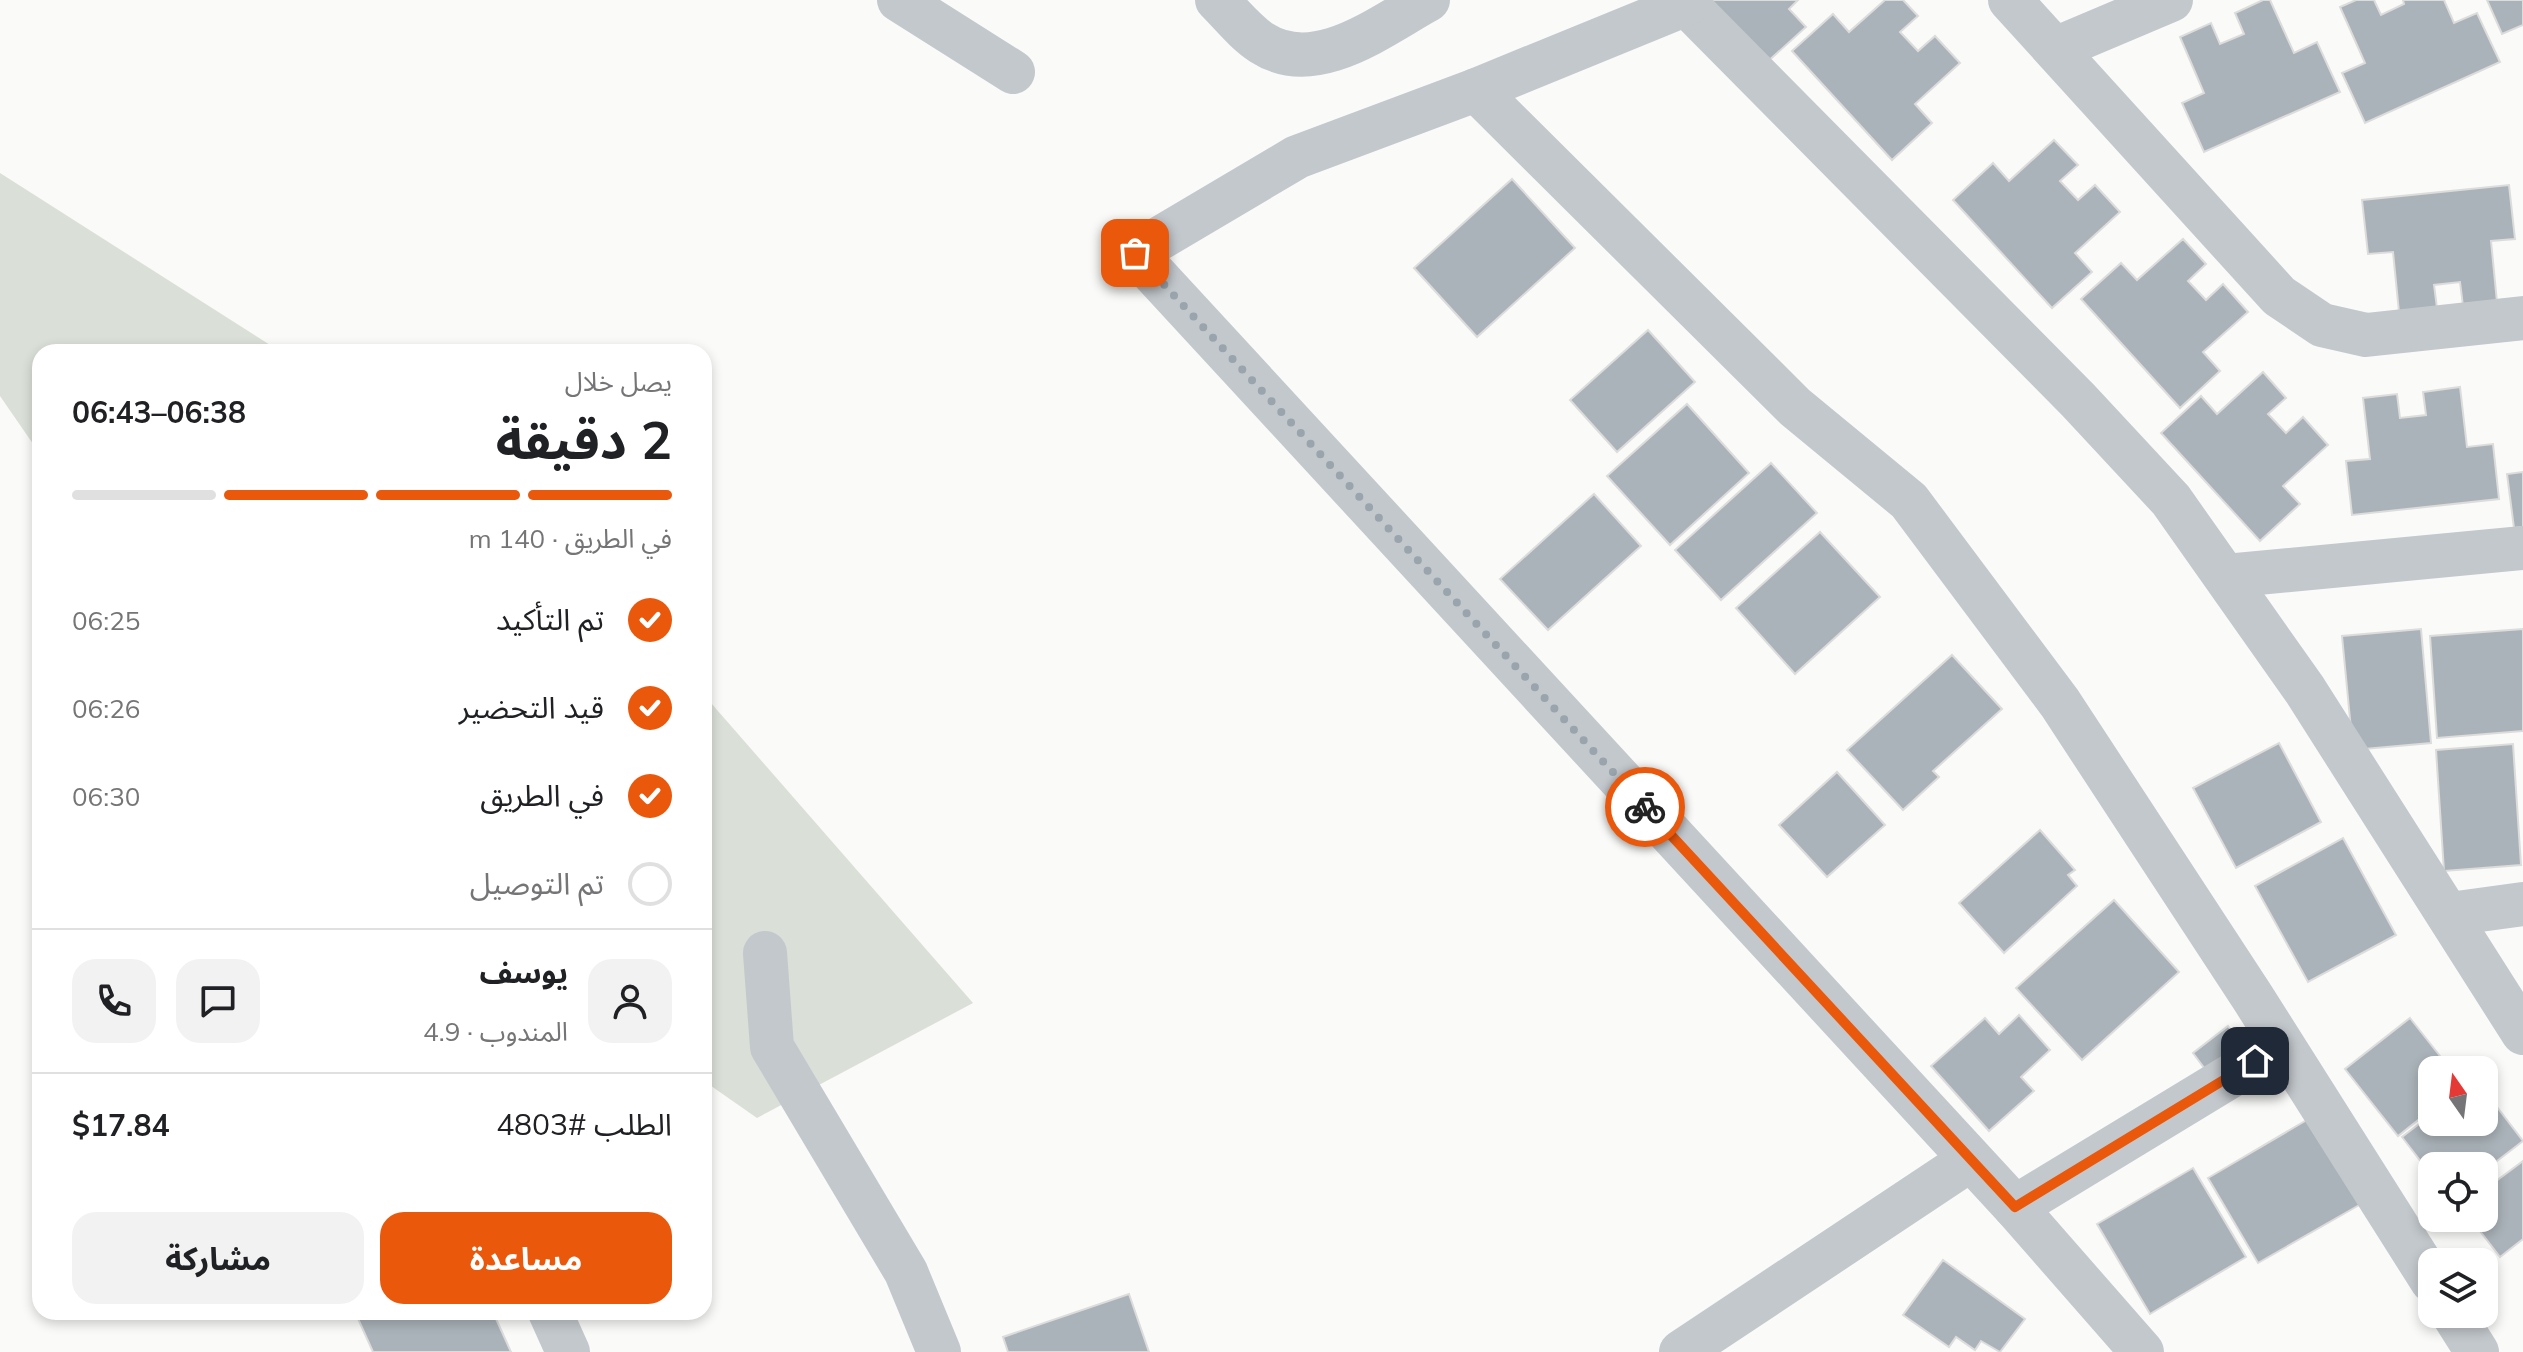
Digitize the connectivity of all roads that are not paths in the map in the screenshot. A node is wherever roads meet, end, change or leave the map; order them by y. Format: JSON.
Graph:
{"nodes":[{"id":1,"x":899,"y":0,"type":"edge"},
{"id":2,"x":1217,"y":0,"type":"edge"},
{"id":3,"x":1428,"y":0,"type":"edge"},
{"id":4,"x":2010,"y":0,"type":"edge"},
{"id":5,"x":2171,"y":0,"type":"edge"},
{"id":6,"x":1684,"y":2,"type":"edge"},
{"id":7,"x":2055,"y":49,"type":"junction"},
{"id":8,"x":1013,"y":72,"type":"dead end"},
{"id":9,"x":1476,"y":90,"type":"junction"},
{"id":10,"x":2523,"y":318,"type":"edge"},
{"id":11,"x":2523,"y":548,"type":"edge"},
{"id":12,"x":2226,"y":576,"type":"junction"},
{"id":13,"x":2523,"y":904,"type":"edge"},
{"id":14,"x":2450,"y":914,"type":"junction"},
{"id":15,"x":765,"y":953,"type":"dead end"},
{"id":16,"x":2523,"y":1033,"type":"edge"},
{"id":17,"x":2282,"y":1045,"type":"junction"},
{"id":18,"x":1970,"y":1160,"type":"junction"},
{"id":19,"x":2015,"y":1207,"type":"junction"},
{"id":20,"x":2418,"y":1259,"type":"edge"},
{"id":21,"x":554,"y":1320,"type":"edge"},
{"id":22,"x":2462,"y":1328,"type":"edge"},
{"id":23,"x":568,"y":1352,"type":"edge"},
{"id":24,"x":939,"y":1352,"type":"edge"},
{"id":25,"x":1681,"y":1352,"type":"edge"},
{"id":26,"x":2142,"y":1352,"type":"edge"},
{"id":27,"x":2477,"y":1352,"type":"edge"}],
"edges":[{"from":1,"to":8,"type":"street"},
{"from":2,"to":3,"type":"street"},
{"from":4,"to":7,"type":"street"},
{"from":5,"to":7,"type":"street"},
{"from":6,"to":9,"type":"street"},
{"from":6,"to":12,"type":"street"},
{"from":7,"to":10,"type":"street"},
{"from":9,"to":17,"type":"street"},
{"from":9,"to":18,"type":"street"},
{"from":11,"to":12,"type":"street"},
{"from":12,"to":14,"type":"street"},
{"from":13,"to":14,"type":"street"},
{"from":14,"to":16,"type":"street"},
{"from":15,"to":24,"type":"street"},
{"from":17,"to":19,"type":"street"},
{"from":17,"to":20,"type":"street"},
{"from":18,"to":19,"type":"street"},
{"from":18,"to":25,"type":"street"},
{"from":19,"to":26,"type":"street"},
{"from":21,"to":23,"type":"street"},
{"from":22,"to":27,"type":"street"}]}
